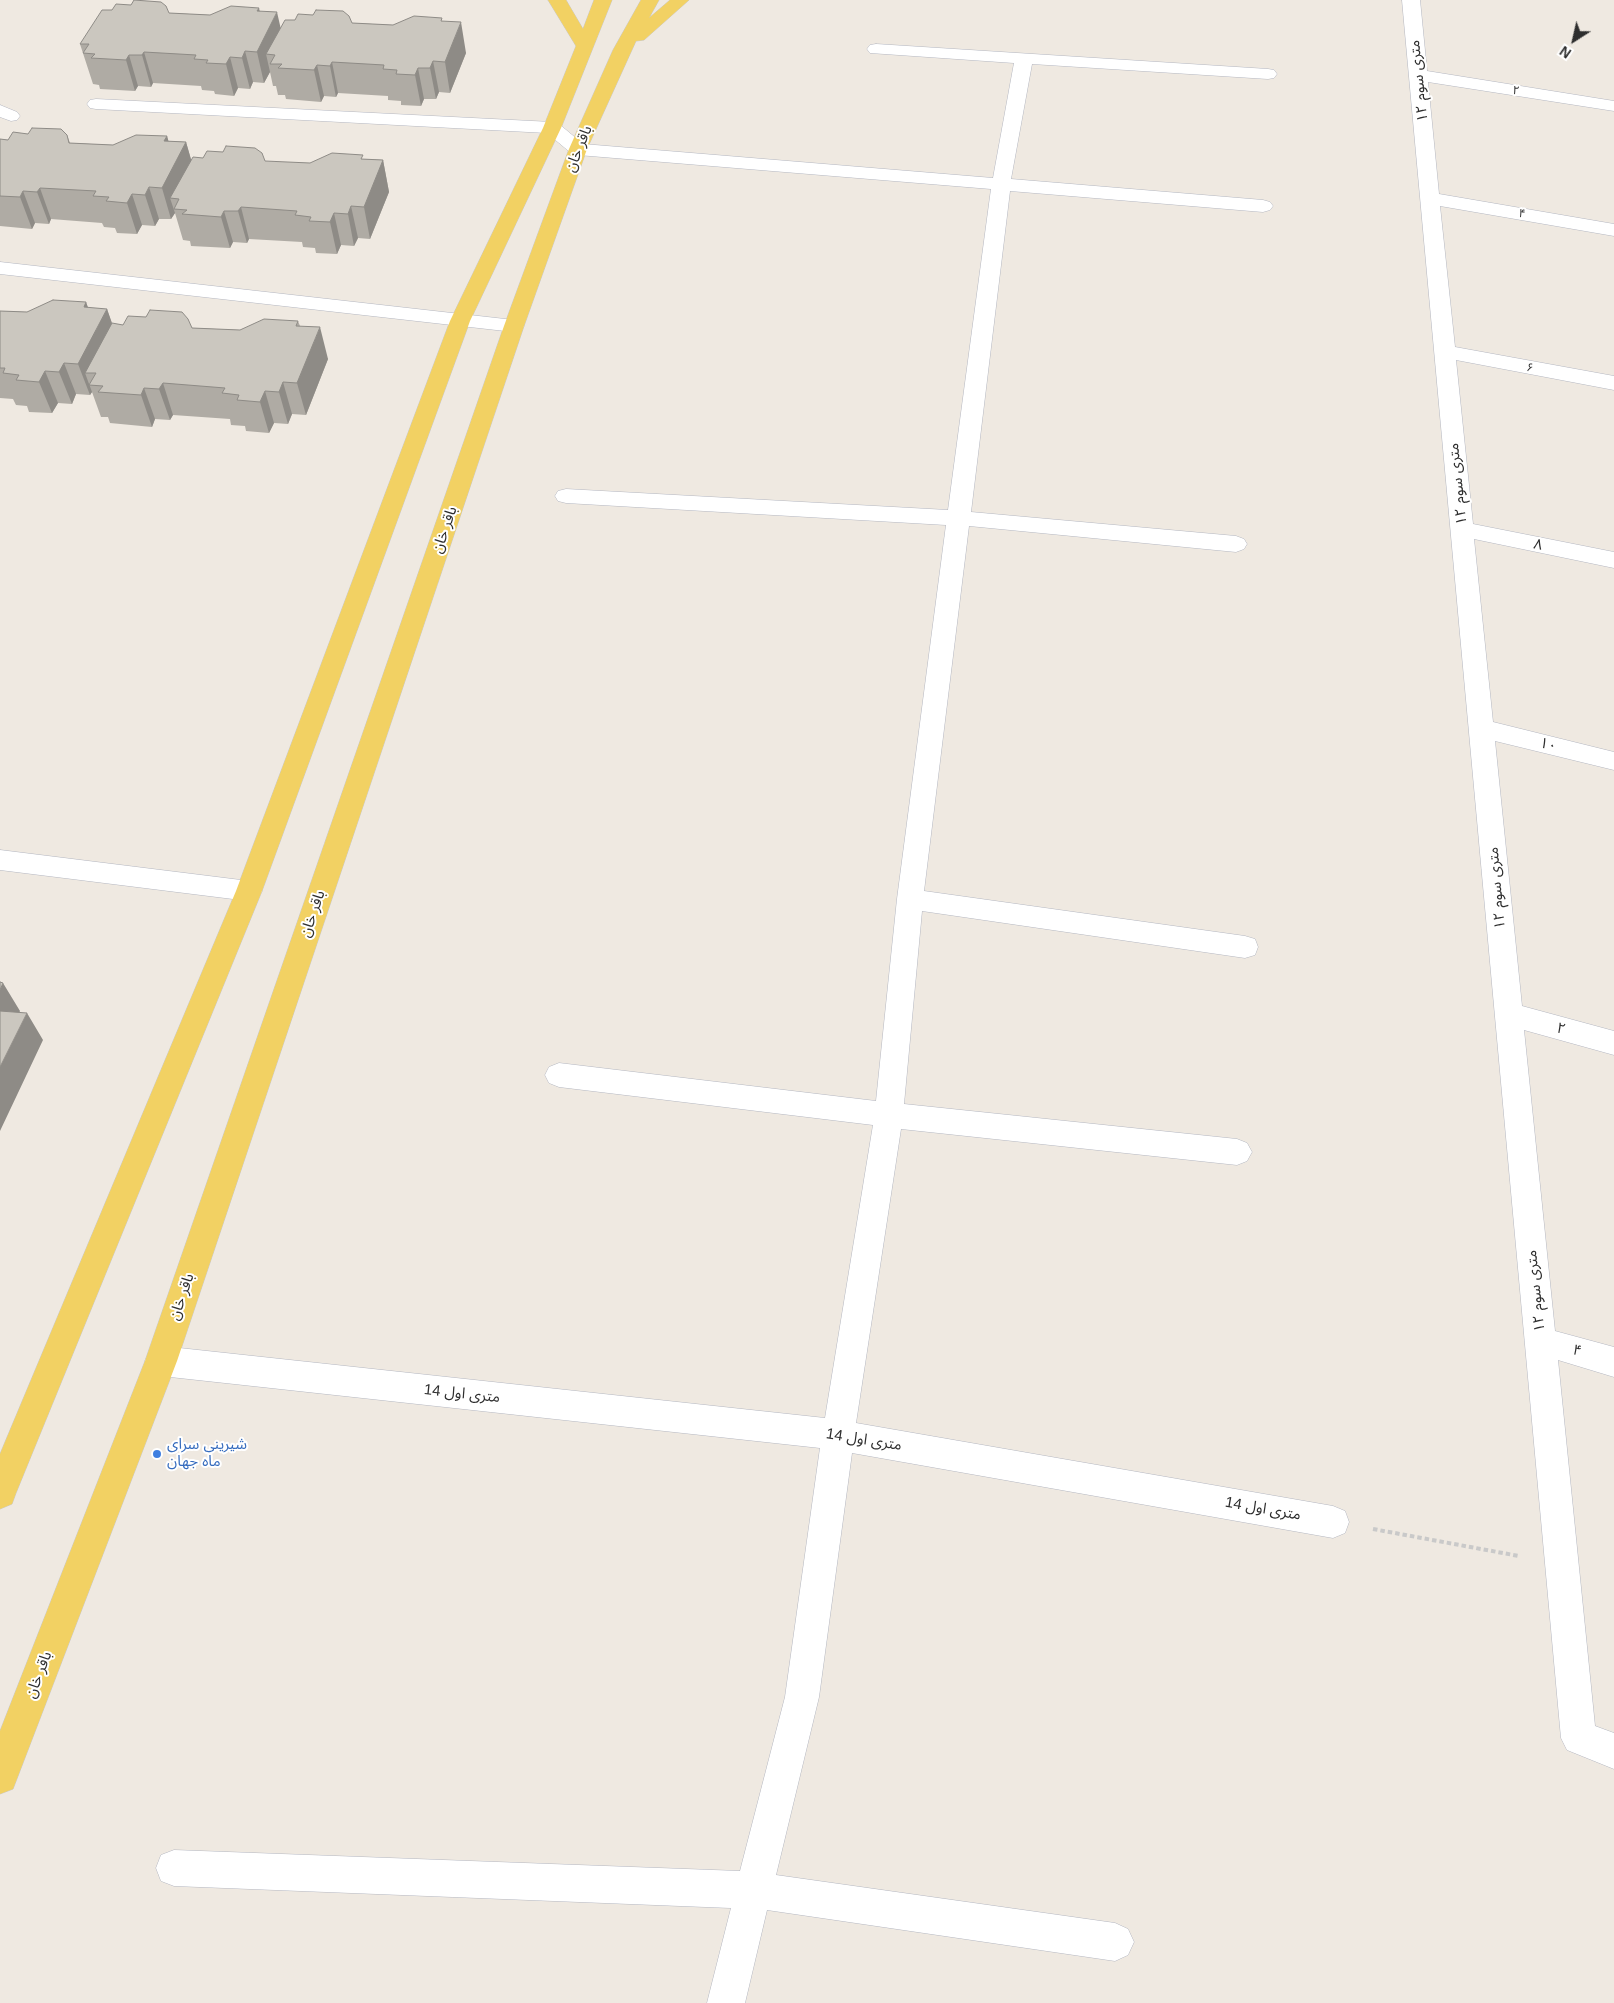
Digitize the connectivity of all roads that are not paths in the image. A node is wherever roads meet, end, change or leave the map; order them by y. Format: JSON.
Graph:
{"nodes":[{"id":1,"x":557,"y":0,"type":"edge"},
{"id":2,"x":602,"y":0,"type":"edge"},
{"id":3,"x":650,"y":0,"type":"edge"},
{"id":4,"x":680,"y":0,"type":"edge"},
{"id":5,"x":1411,"y":0,"type":"edge"},
{"id":6,"x":584,"y":45,"type":"junction"},
{"id":7,"x":876,"y":49,"type":"dead end"},
{"id":8,"x":622,"y":50,"type":"junction"},
{"id":9,"x":1024,"y":58,"type":"junction"},
{"id":10,"x":1268,"y":74,"type":"dead end"},
{"id":11,"x":1418,"y":75,"type":"junction"},
{"id":12,"x":96,"y":104,"type":"dead end"},
{"id":13,"x":1614,"y":106,"type":"edge"},
{"id":14,"x":552,"y":128,"type":"junction"},
{"id":15,"x":578,"y":149,"type":"junction"},
{"id":16,"x":1001,"y":184,"type":"junction"},
{"id":17,"x":1430,"y":198,"type":"junction"},
{"id":18,"x":1263,"y":206,"type":"dead end"},
{"id":19,"x":1614,"y":230,"type":"edge"},
{"id":20,"x":0,"y":268,"type":"edge"},
{"id":21,"x":460,"y":321,"type":"junction"},
{"id":22,"x":514,"y":326,"type":"junction"},
{"id":23,"x":1445,"y":352,"type":"junction"},
{"id":24,"x":1614,"y":383,"type":"edge"},
{"id":25,"x":566,"y":496,"type":"dead end"},
{"id":26,"x":959,"y":518,"type":"junction"},
{"id":27,"x":1462,"y":530,"type":"junction"},
{"id":28,"x":1236,"y":544,"type":"dead end"},
{"id":29,"x":1614,"y":560,"type":"edge"},
{"id":30,"x":1481,"y":728,"type":"junction"},
{"id":31,"x":1614,"y":761,"type":"edge"},
{"id":32,"x":0,"y":860,"type":"edge"},
{"id":33,"x":249,"y":891,"type":"junction"},
{"id":34,"x":910,"y":899,"type":"junction"},
{"id":35,"x":1245,"y":947,"type":"dead end"},
{"id":36,"x":1509,"y":1014,"type":"junction"},
{"id":37,"x":1614,"y":1043,"type":"edge"},
{"id":38,"x":559,"y":1075,"type":"dead end"},
{"id":39,"x":889,"y":1115,"type":"junction"},
{"id":40,"x":1237,"y":1152,"type":"dead end"},
{"id":41,"x":1541,"y":1341,"type":"junction"},
{"id":42,"x":161,"y":1360,"type":"junction"},
{"id":43,"x":1614,"y":1362,"type":"edge"},
{"id":44,"x":838,"y":1435,"type":"junction"},
{"id":45,"x":0,"y":1493,"type":"edge"},
{"id":46,"x":1333,"y":1522,"type":"road end"},
{"id":47,"x":1614,"y":1751,"type":"edge"},
{"id":48,"x":0,"y":1776,"type":"edge"},
{"id":49,"x":174,"y":1868,"type":"dead end"},
{"id":50,"x":754,"y":1890,"type":"junction"},
{"id":51,"x":1114,"y":1942,"type":"dead end"},
{"id":52,"x":726,"y":2003,"type":"edge"}],
"edges":[{"from":1,"to":6,"type":"main road"},
{"from":2,"to":6,"type":"main road"},
{"from":3,"to":8,"type":"main road","name":"باقر خان"},
{"from":4,"to":8,"type":"main road"},
{"from":5,"to":11,"type":"street","name":"۱۲ متری سوم"},
{"from":6,"to":14,"type":"main road"},
{"from":7,"to":9,"type":"street"},
{"from":8,"to":15,"type":"main road","name":"باقر خان"},
{"from":9,"to":10,"type":"street"},
{"from":9,"to":16,"type":"street"},
{"from":11,"to":13,"type":"street","name":"۲"},
{"from":11,"to":17,"type":"street","name":"۱۲ متری سوم"},
{"from":12,"to":14,"type":"street"},
{"from":14,"to":15,"type":"street"},
{"from":14,"to":21,"type":"main road"},
{"from":15,"to":16,"type":"street"},
{"from":15,"to":22,"type":"main road","name":"باقر خان"},
{"from":16,"to":18,"type":"street"},
{"from":16,"to":26,"type":"street"},
{"from":17,"to":19,"type":"street","name":"۴"},
{"from":17,"to":23,"type":"street","name":"۱۲ متری سوم"},
{"from":20,"to":21,"type":"street"},
{"from":21,"to":22,"type":"street"},
{"from":21,"to":33,"type":"main road"},
{"from":22,"to":42,"type":"main road","name":"باقر خان"},
{"from":23,"to":24,"type":"street","name":"۶"},
{"from":23,"to":27,"type":"street","name":"۱۲ متری سوم"},
{"from":25,"to":26,"type":"street"},
{"from":26,"to":28,"type":"street"},
{"from":26,"to":34,"type":"street"},
{"from":27,"to":29,"type":"street","name":"۸"},
{"from":27,"to":30,"type":"street","name":"۱۲ متری سوم"},
{"from":30,"to":31,"type":"street","name":"۱۰"},
{"from":30,"to":36,"type":"street","name":"۱۲ متری سوم"},
{"from":32,"to":33,"type":"street"},
{"from":33,"to":45,"type":"main road"},
{"from":34,"to":35,"type":"street"},
{"from":34,"to":39,"type":"street"},
{"from":36,"to":37,"type":"street","name":"۲"},
{"from":36,"to":41,"type":"street","name":"۱۲ متری سوم"},
{"from":38,"to":39,"type":"street"},
{"from":39,"to":40,"type":"street"},
{"from":39,"to":44,"type":"street"},
{"from":41,"to":43,"type":"street","name":"۴"},
{"from":41,"to":47,"type":"street","name":"۱۲ متری سوم"},
{"from":42,"to":44,"type":"street","name":"14 متری اول"},
{"from":42,"to":48,"type":"main road","name":"باقر خان"},
{"from":44,"to":46,"type":"street","name":"14 متری اول"},
{"from":44,"to":50,"type":"street"},
{"from":49,"to":50,"type":"street"},
{"from":50,"to":51,"type":"street"},
{"from":50,"to":52,"type":"street"}]}
